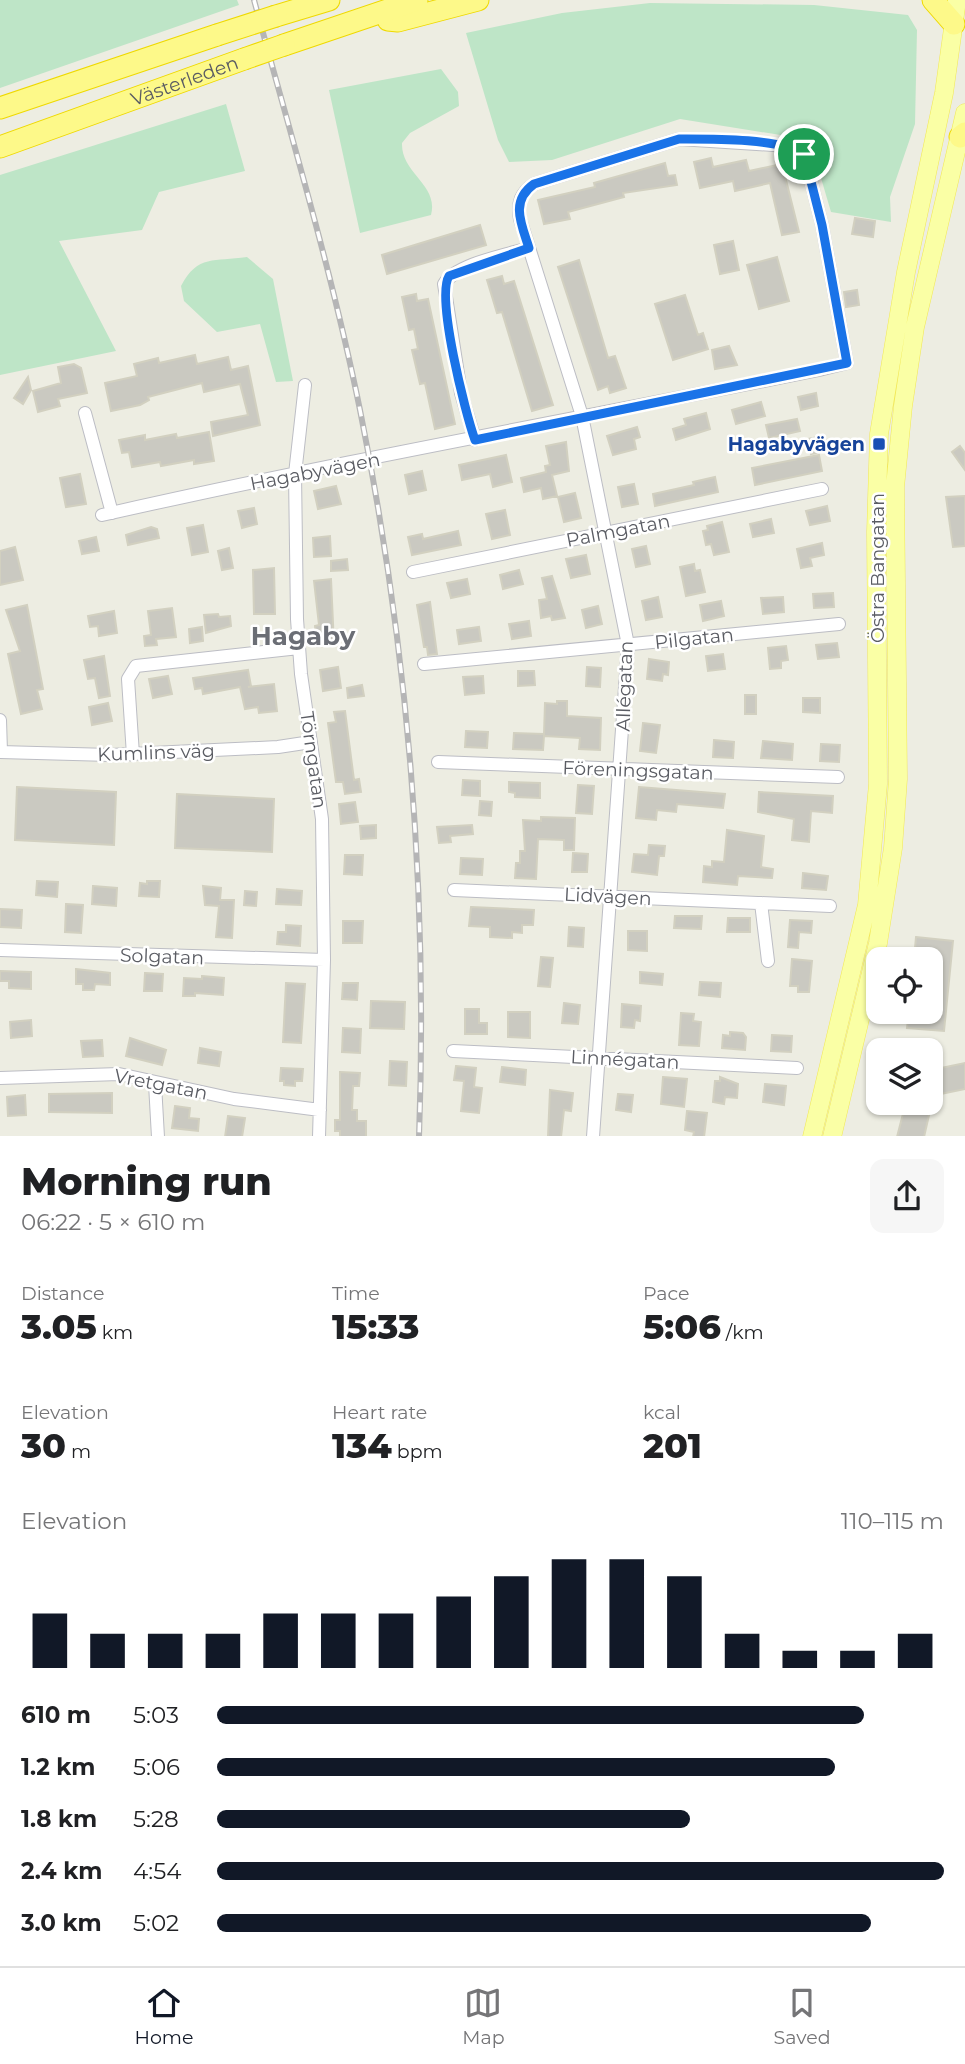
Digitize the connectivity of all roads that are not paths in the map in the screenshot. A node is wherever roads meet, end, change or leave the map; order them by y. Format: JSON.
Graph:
{"nodes":[{"id":1,"x":301,"y":0,"type":"edge"},
{"id":2,"x":329,"y":0,"type":"edge"},
{"id":3,"x":478,"y":0,"type":"edge"},
{"id":4,"x":933,"y":0,"type":"edge"},
{"id":5,"x":957,"y":0,"type":"edge"},
{"id":6,"x":425,"y":6,"type":"edge"},
{"id":7,"x":276,"y":16,"type":"junction"},
{"id":8,"x":954,"y":24,"type":"junction"},
{"id":9,"x":0,"y":108,"type":"edge"},
{"id":10,"x":965,"y":113,"type":"edge"},
{"id":11,"x":963,"y":135,"type":"edge"},
{"id":12,"x":0,"y":147,"type":"edge"},
{"id":13,"x":529,"y":248,"type":"junction"},
{"id":14,"x":846,"y":363,"type":"joint"},
{"id":15,"x":305,"y":385,"type":"dead end"},
{"id":16,"x":85,"y":413,"type":"dead end"},
{"id":17,"x":582,"y":416,"type":"junction"},
{"id":18,"x":475,"y":440,"type":"junction"},
{"id":19,"x":295,"y":474,"type":"junction"},
{"id":20,"x":822,"y":489,"type":"dead end"},
{"id":21,"x":607,"y":534,"type":"junction"},
{"id":22,"x":413,"y":572,"type":"dead end"},
{"id":23,"x":839,"y":624,"type":"dead end"},
{"id":24,"x":628,"y":645,"type":"junction"},
{"id":25,"x":299,"y":648,"type":"junction"},
{"id":26,"x":424,"y":664,"type":"dead end"},
{"id":27,"x":0,"y":720,"type":"edge"},
{"id":28,"x":311,"y":742,"type":"junction"},
{"id":29,"x":1,"y":752,"type":"edge"},
{"id":30,"x":133,"y":754,"type":"junction"},
{"id":31,"x":438,"y":762,"type":"dead end"},
{"id":32,"x":620,"y":770,"type":"junction"},
{"id":33,"x":838,"y":777,"type":"dead end"},
{"id":34,"x":454,"y":890,"type":"dead end"},
{"id":35,"x":611,"y":896,"type":"junction"},
{"id":36,"x":761,"y":903,"type":"junction"},
{"id":37,"x":830,"y":906,"type":"dead end"},
{"id":38,"x":0,"y":950,"type":"edge"},
{"id":39,"x":324,"y":960,"type":"junction"},
{"id":40,"x":768,"y":961,"type":"dead end"},
{"id":41,"x":453,"y":1051,"type":"dead end"},
{"id":42,"x":599,"y":1059,"type":"junction"},
{"id":43,"x":797,"y":1068,"type":"dead end"},
{"id":44,"x":0,"y":1079,"type":"edge"},
{"id":45,"x":155,"y":1084,"type":"junction"},
{"id":46,"x":320,"y":1110,"type":"junction"},
{"id":47,"x":158,"y":1136,"type":"edge"},
{"id":48,"x":319,"y":1136,"type":"edge"},
{"id":49,"x":593,"y":1136,"type":"edge"},
{"id":50,"x":812,"y":1136,"type":"edge"},
{"id":51,"x":832,"y":1136,"type":"edge"}],
"edges":[{"from":1,"to":7,"type":"highway"},
{"from":2,"to":7,"type":"highway","name":"Västerleden"},
{"from":3,"to":6,"type":"highway","name":"Västerleden"},
{"from":4,"to":8,"type":"highway"},
{"from":5,"to":8,"type":"main road","name":"Östra Bangatan"},
{"from":6,"to":12,"type":"highway","name":"Västerleden","bridge":true},
{"from":7,"to":9,"type":"highway","name":"Västerleden","bridge":true},
{"from":8,"to":50,"type":"main road","name":"Östra Bangatan"},
{"from":10,"to":11,"type":"main road","name":"Östra Bangatan"},
{"from":11,"to":51,"type":"main road","name":"Östra Bangatan"},
{"from":13,"to":14,"type":"street","name":"Allégatan"},
{"from":13,"to":17,"type":"street","name":"Allégatan"},
{"from":13,"to":18,"type":"street"},
{"from":14,"to":17,"type":"street","name":"Hagabyvägen"},
{"from":15,"to":19,"type":"street","name":"Törngatan"},
{"from":16,"to":19,"type":"street","name":"Hagabyvägen"},
{"from":17,"to":18,"type":"street","name":"Hagabyvägen"},
{"from":17,"to":21,"type":"street","name":"Allégatan"},
{"from":18,"to":19,"type":"street","name":"Hagabyvägen"},
{"from":19,"to":25,"type":"street","name":"Törngatan"},
{"from":20,"to":21,"type":"street","name":"Palmgatan"},
{"from":21,"to":22,"type":"street","name":"Palmgatan"},
{"from":21,"to":24,"type":"street","name":"Allégatan"},
{"from":23,"to":24,"type":"street","name":"Pilgatan"},
{"from":24,"to":26,"type":"street","name":"Pilgatan"},
{"from":24,"to":32,"type":"street","name":"Allégatan"},
{"from":25,"to":28,"type":"street","name":"Törngatan"},
{"from":25,"to":30,"type":"street"},
{"from":27,"to":29,"type":"street","name":"Kumlins väg"},
{"from":28,"to":30,"type":"street","name":"Kumlins väg"},
{"from":28,"to":39,"type":"street","name":"Törngatan"},
{"from":29,"to":30,"type":"street","name":"Kumlins väg"},
{"from":31,"to":32,"type":"street","name":"Föreningsgatan"},
{"from":32,"to":33,"type":"street","name":"Föreningsgatan"},
{"from":32,"to":35,"type":"street","name":"Allégatan"},
{"from":34,"to":35,"type":"street","name":"Lidvägen"},
{"from":35,"to":36,"type":"street","name":"Lidvägen"},
{"from":35,"to":42,"type":"street","name":"Allégatan"},
{"from":36,"to":37,"type":"street","name":"Lidvägen"},
{"from":36,"to":40,"type":"street"},
{"from":38,"to":39,"type":"street","name":"Solgatan"},
{"from":39,"to":46,"type":"street","name":"Törngatan"},
{"from":41,"to":42,"type":"street","name":"Linnégatan"},
{"from":42,"to":43,"type":"street","name":"Linnégatan"},
{"from":42,"to":49,"type":"street","name":"Allégatan"},
{"from":44,"to":45,"type":"street","name":"Vretgatan"},
{"from":45,"to":46,"type":"street","name":"Vretgatan"},
{"from":45,"to":47,"type":"street"},
{"from":46,"to":48,"type":"street","name":"Törngatan"}]}
